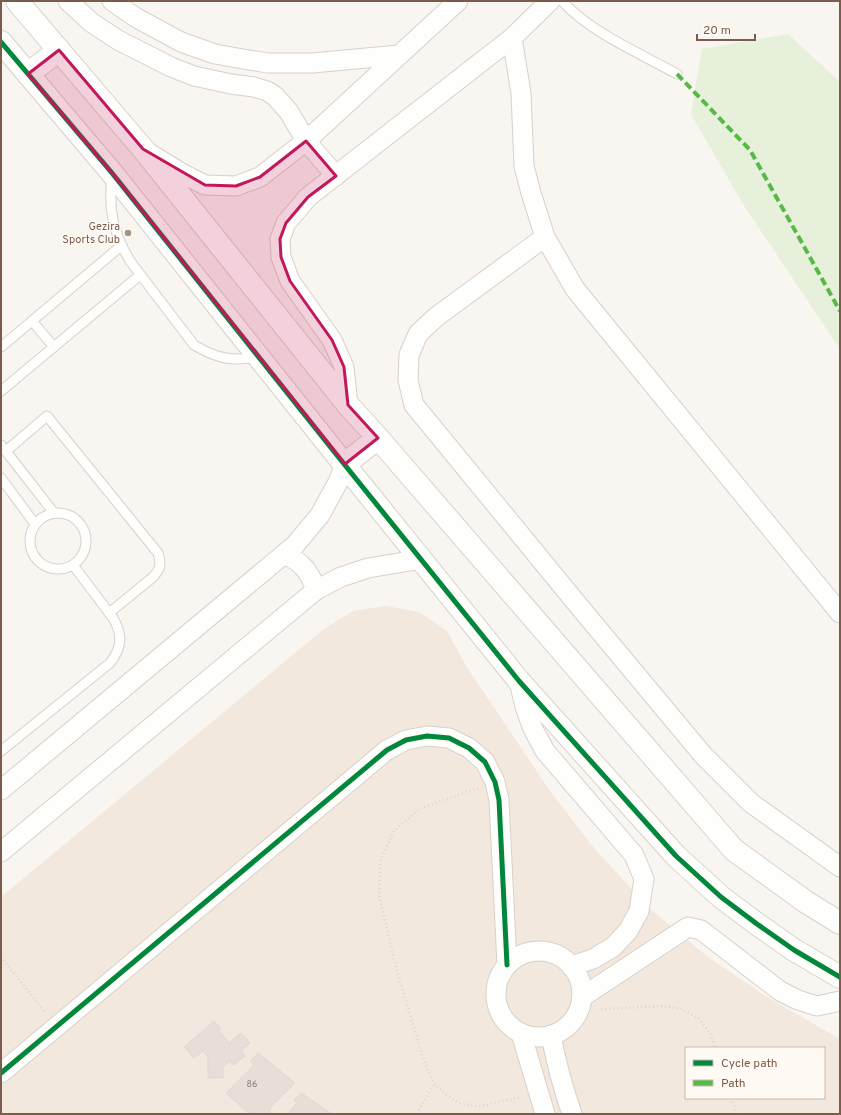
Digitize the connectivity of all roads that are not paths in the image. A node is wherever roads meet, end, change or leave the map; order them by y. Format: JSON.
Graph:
{"nodes":[{"id":1,"x":17,"y":1,"type":"edge"},
{"id":2,"x":68,"y":1,"type":"edge"},
{"id":3,"x":112,"y":1,"type":"edge"},
{"id":4,"x":458,"y":1,"type":"edge"},
{"id":5,"x":550,"y":1,"type":"edge"},
{"id":6,"x":562,"y":1,"type":"edge"},
{"id":7,"x":512,"y":38,"type":"junction"},
{"id":8,"x":1,"y":42,"type":"edge"},
{"id":9,"x":58,"y":50,"type":"junction"},
{"id":10,"x":399,"y":55,"type":"junction"},
{"id":11,"x":28,"y":74,"type":"junction"},
{"id":12,"x":677,"y":74,"type":"dead end"},
{"id":13,"x":306,"y":141,"type":"junction"},
{"id":14,"x":143,"y":149,"type":"junction"},
{"id":15,"x":112,"y":173,"type":"junction"},
{"id":16,"x":336,"y":176,"type":"junction"},
{"id":17,"x":545,"y":237,"type":"junction"},
{"id":18,"x":121,"y":246,"type":"junction"},
{"id":19,"x":140,"y":275,"type":"junction"},
{"id":20,"x":32,"y":321,"type":"junction"},
{"id":21,"x":1,"y":347,"type":"edge"},
{"id":22,"x":54,"y":347,"type":"junction"},
{"id":23,"x":259,"y":357,"type":"junction"},
{"id":24,"x":1,"y":391,"type":"edge"},
{"id":25,"x":348,"y":405,"type":"junction"},
{"id":26,"x":378,"y":438,"type":"junction"},
{"id":27,"x":3,"y":448,"type":"edge"},
{"id":28,"x":345,"y":464,"type":"junction"},
{"id":29,"x":1,"y":478,"type":"edge"},
{"id":30,"x":54,"y":513,"type":"junction"},
{"id":31,"x":35,"y":524,"type":"junction"},
{"id":32,"x":284,"y":554,"type":"junction"},
{"id":33,"x":422,"y":560,"type":"junction"},
{"id":34,"x":72,"y":565,"type":"junction"},
{"id":35,"x":316,"y":590,"type":"junction"},
{"id":36,"x":109,"y":613,"type":"junction"},
{"id":37,"x":840,"y":613,"type":"edge"},
{"id":38,"x":519,"y":681,"type":"junction"},
{"id":39,"x":1,"y":751,"type":"edge"},
{"id":40,"x":1,"y":790,"type":"edge"},
{"id":41,"x":1,"y":852,"type":"edge"},
{"id":42,"x":840,"y":866,"type":"edge"},
{"id":43,"x":840,"y":923,"type":"edge"},
{"id":44,"x":507,"y":965,"type":"junction"},
{"id":45,"x":571,"y":966,"type":"junction"},
{"id":46,"x":840,"y":977,"type":"edge"},
{"id":47,"x":840,"y":1001,"type":"edge"},
{"id":48,"x":580,"y":1003,"type":"junction"},
{"id":49,"x":521,"y":1033,"type":"junction"},
{"id":50,"x":551,"y":1035,"type":"junction"},
{"id":51,"x":1,"y":1073,"type":"edge"},
{"id":52,"x":545,"y":1114,"type":"edge"},
{"id":53,"x":572,"y":1114,"type":"edge"}],
"edges":[{"from":1,"to":9,"type":"street"},
{"from":2,"to":13,"type":"street"},
{"from":3,"to":10,"type":"street"},
{"from":4,"to":10,"type":"street"},
{"from":5,"to":7,"type":"street"},
{"from":6,"to":12,"type":"lane"},
{"from":7,"to":16,"type":"street"},
{"from":7,"to":17,"type":"street"},
{"from":8,"to":11,"type":"street"},
{"from":9,"to":11,"type":"street"},
{"from":9,"to":14,"type":"street"},
{"from":10,"to":13,"type":"street"},
{"from":11,"to":15,"type":"street"},
{"from":13,"to":14,"type":"street"},
{"from":13,"to":16,"type":"street"},
{"from":14,"to":25,"type":"street"},
{"from":15,"to":18,"type":"lane"},
{"from":15,"to":23,"type":"street"},
{"from":16,"to":25,"type":"street"},
{"from":17,"to":37,"type":"street"},
{"from":17,"to":42,"type":"street"},
{"from":18,"to":19,"type":"lane"},
{"from":18,"to":20,"type":"lane"},
{"from":19,"to":22,"type":"lane"},
{"from":19,"to":23,"type":"lane"},
{"from":20,"to":21,"type":"lane"},
{"from":20,"to":22,"type":"lane"},
{"from":22,"to":24,"type":"lane"},
{"from":23,"to":28,"type":"street"},
{"from":25,"to":26,"type":"street"},
{"from":26,"to":28,"type":"street"},
{"from":26,"to":43,"type":"street"},
{"from":27,"to":30,"type":"lane"},
{"from":27,"to":36,"type":"lane"},
{"from":28,"to":32,"type":"street"},
{"from":28,"to":33,"type":"street"},
{"from":29,"to":31,"type":"lane"},
{"from":30,"to":31,"type":"lane"},
{"from":30,"to":34,"type":"lane"},
{"from":31,"to":34,"type":"lane"},
{"from":32,"to":35,"type":"street"},
{"from":32,"to":40,"type":"street"},
{"from":33,"to":35,"type":"street"},
{"from":33,"to":38,"type":"street"},
{"from":34,"to":36,"type":"lane"},
{"from":35,"to":41,"type":"street"},
{"from":36,"to":39,"type":"lane"},
{"from":38,"to":45,"type":"street"},
{"from":38,"to":46,"type":"street"},
{"from":44,"to":45,"type":"street"},
{"from":44,"to":49,"type":"street"},
{"from":44,"to":51,"type":"street"},
{"from":45,"to":48,"type":"street"},
{"from":47,"to":48,"type":"street"},
{"from":48,"to":50,"type":"street"},
{"from":49,"to":50,"type":"street"},
{"from":49,"to":52,"type":"street"},
{"from":50,"to":53,"type":"street"}]}
